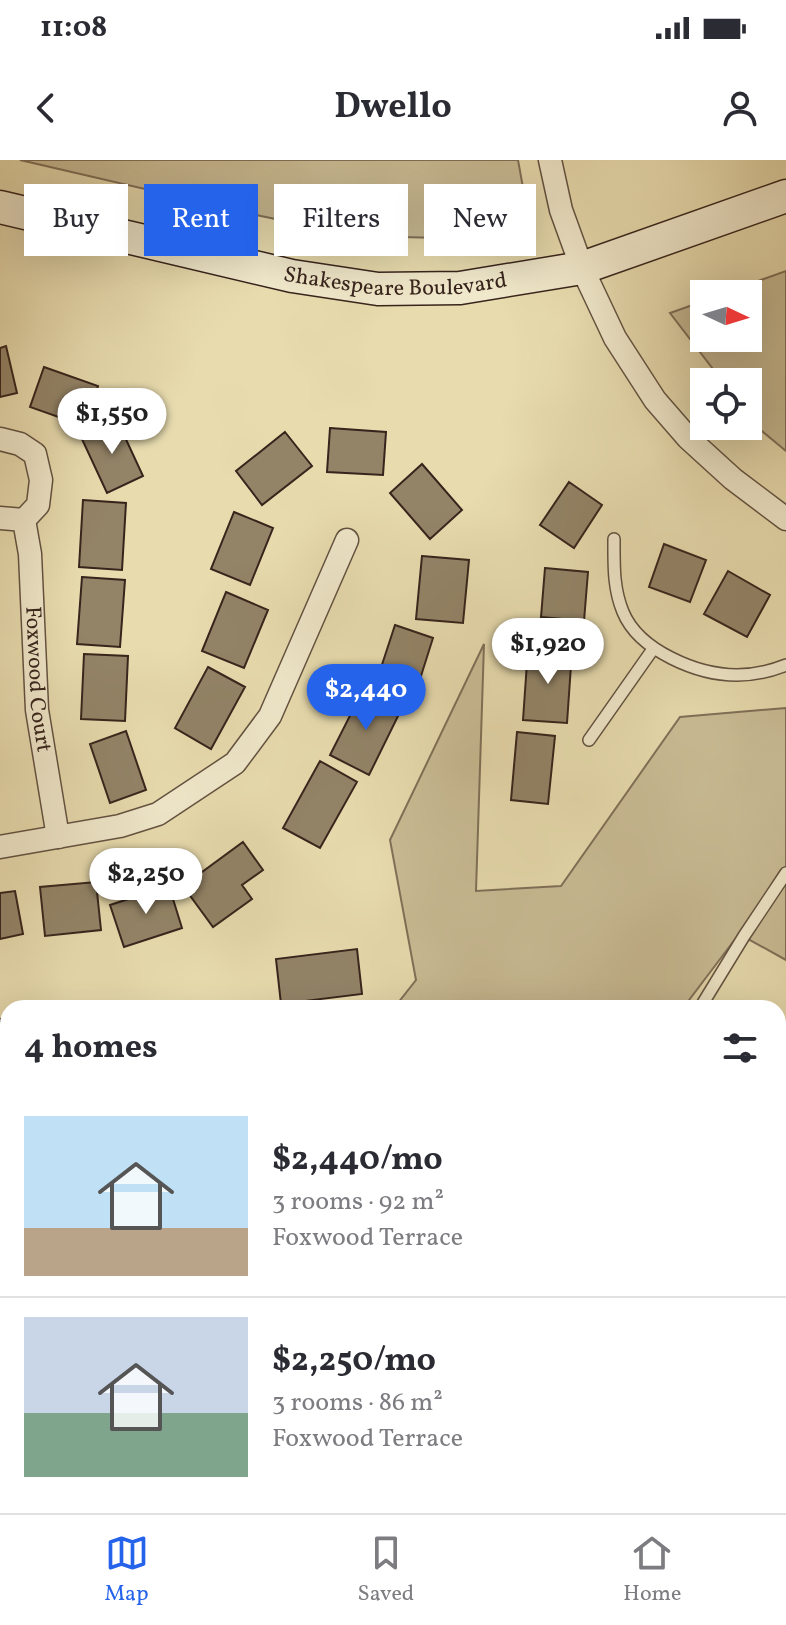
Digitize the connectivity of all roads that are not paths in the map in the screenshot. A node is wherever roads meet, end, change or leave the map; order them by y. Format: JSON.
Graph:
{"nodes":[{"id":1,"x":550,"y":160,"type":"edge"},
{"id":2,"x":786,"y":196,"type":"edge"},
{"id":3,"x":0,"y":207,"type":"edge"},
{"id":4,"x":582,"y":268,"type":"junction"},
{"id":5,"x":0,"y":439,"type":"edge"},
{"id":6,"x":0,"y":518,"type":"edge"},
{"id":7,"x":786,"y":519,"type":"edge"},
{"id":8,"x":24,"y":520,"type":"junction"},
{"id":9,"x":614,"y":539,"type":"dead end"},
{"id":10,"x":347,"y":540,"type":"dead end"},
{"id":11,"x":653,"y":649,"type":"junction"},
{"id":12,"x":786,"y":665,"type":"edge"},
{"id":13,"x":589,"y":740,"type":"dead end"},
{"id":14,"x":58,"y":837,"type":"junction"},
{"id":15,"x":0,"y":847,"type":"edge"},
{"id":16,"x":786,"y":873,"type":"edge"},
{"id":17,"x":705,"y":1000,"type":"edge"}],
"edges":[{"from":1,"to":4,"type":"street"},
{"from":2,"to":4,"type":"street","name":"Shakespeare Boulevard"},
{"from":3,"to":4,"type":"street","name":"Shakespeare Boulevard"},
{"from":4,"to":7,"type":"street"},
{"from":5,"to":8,"type":"street"},
{"from":6,"to":8,"type":"street"},
{"from":8,"to":14,"type":"street","name":"Foxwood Court"},
{"from":9,"to":11,"type":"lane"},
{"from":10,"to":14,"type":"street"},
{"from":11,"to":12,"type":"lane"},
{"from":11,"to":13,"type":"lane"},
{"from":14,"to":15,"type":"street"},
{"from":16,"to":17,"type":"lane"}]}
